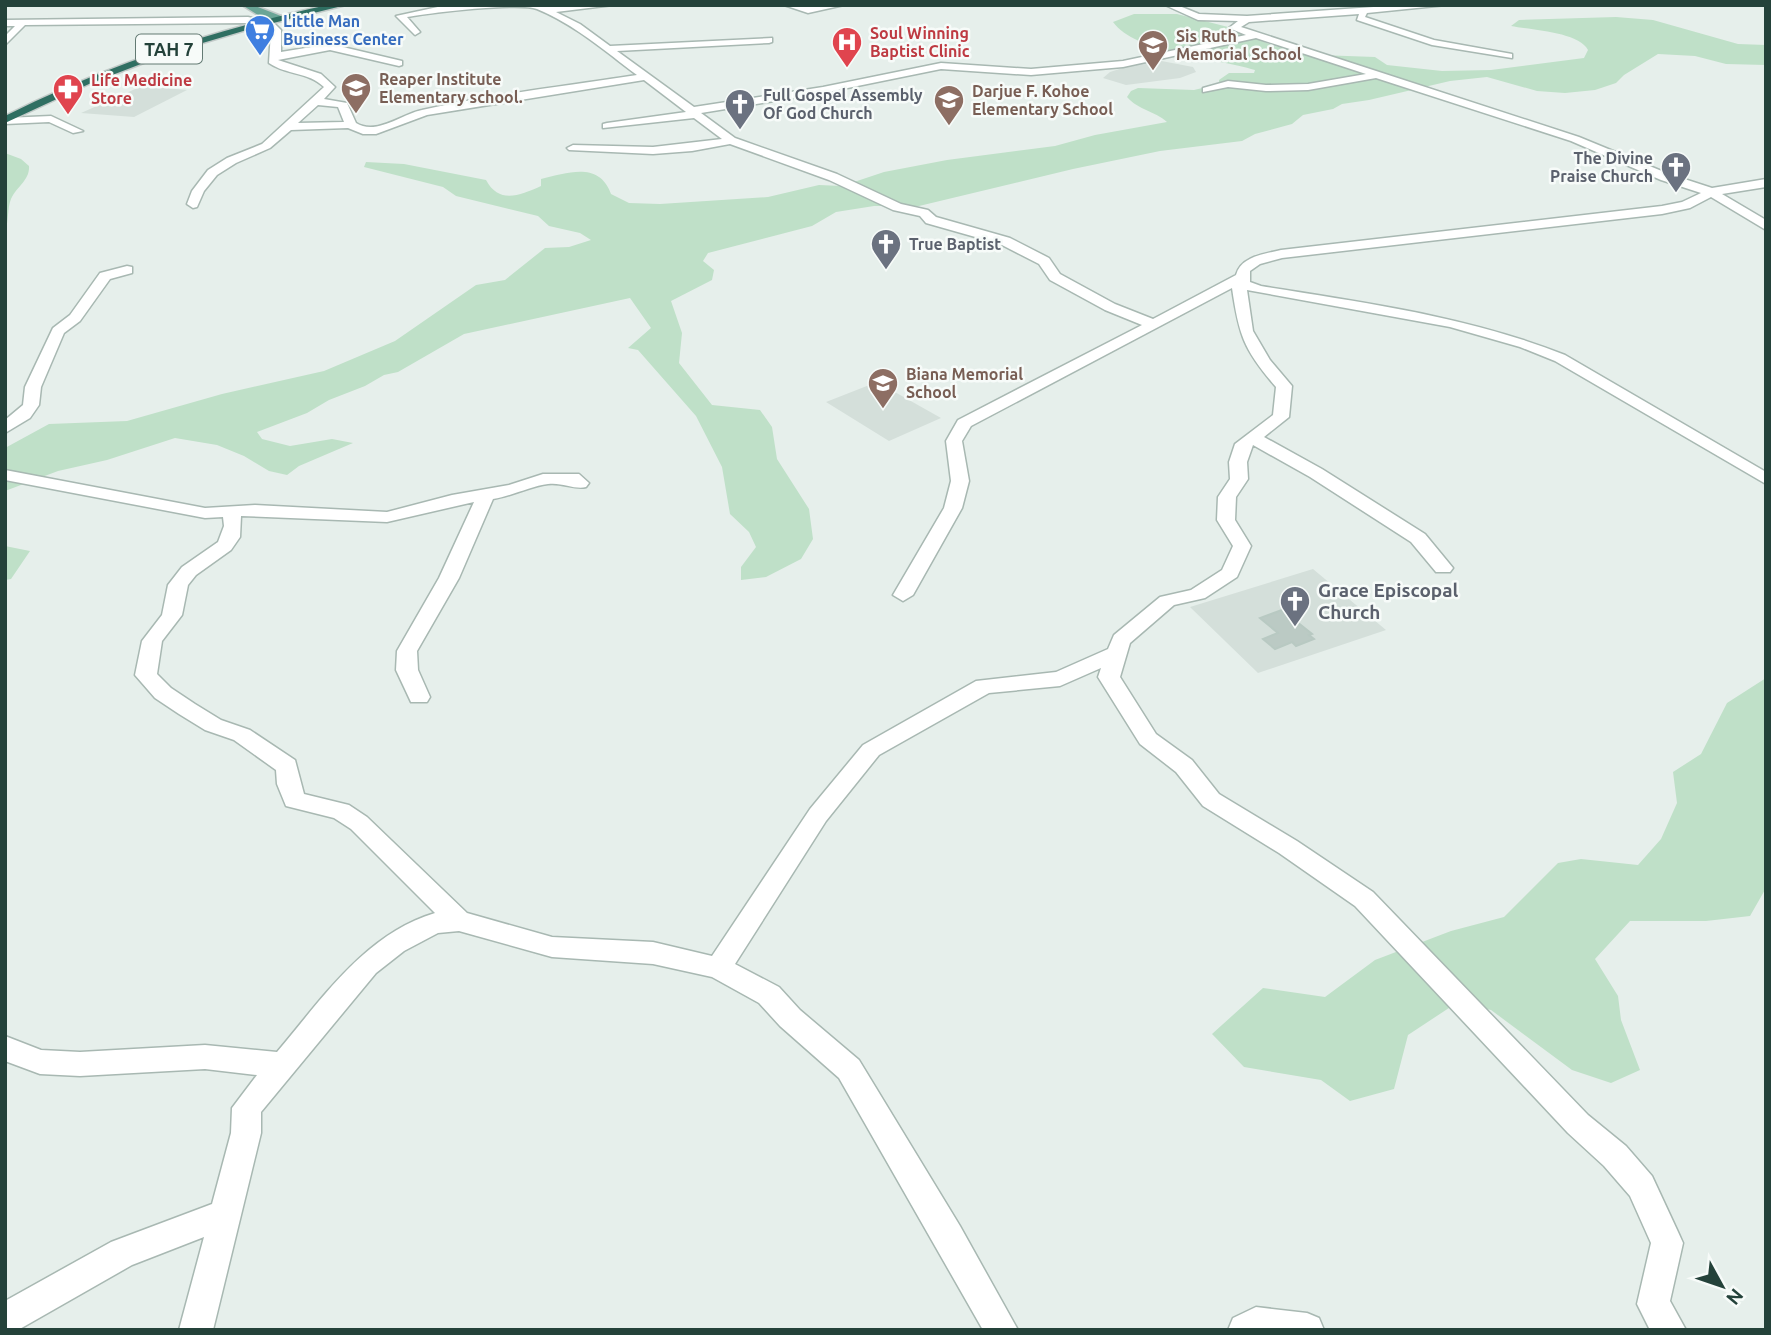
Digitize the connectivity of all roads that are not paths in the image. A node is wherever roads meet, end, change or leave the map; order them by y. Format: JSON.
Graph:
{"nodes":[{"id":1,"x":246,"y":5,"type":"edge"},
{"id":2,"x":342,"y":5,"type":"edge"},
{"id":3,"x":398,"y":5,"type":"edge"},
{"id":4,"x":609,"y":5,"type":"edge"},
{"id":5,"x":788,"y":5,"type":"edge"},
{"id":6,"x":840,"y":5,"type":"edge"},
{"id":7,"x":1169,"y":5,"type":"edge"},
{"id":8,"x":1342,"y":5,"type":"edge"},
{"id":9,"x":1442,"y":5,"type":"edge"},
{"id":10,"x":540,"y":7,"type":"edge"},
{"id":11,"x":1367,"y":11,"type":"junction"},
{"id":12,"x":405,"y":14,"type":"junction"},
{"id":13,"x":282,"y":18,"type":"junction"},
{"id":14,"x":1247,"y":19,"type":"junction"},
{"id":15,"x":5,"y":23,"type":"edge"},
{"id":16,"x":22,"y":23,"type":"junction"},
{"id":17,"x":262,"y":23,"type":"junction"},
{"id":18,"x":415,"y":32,"type":"dead end"},
{"id":19,"x":1256,"y":36,"type":"junction"},
{"id":20,"x":769,"y":40,"type":"dead end"},
{"id":21,"x":5,"y":42,"type":"edge"},
{"id":22,"x":609,"y":50,"type":"junction"},
{"id":23,"x":276,"y":56,"type":"junction"},
{"id":24,"x":1509,"y":56,"type":"dead end"},
{"id":25,"x":399,"y":63,"type":"dead end"},
{"id":26,"x":1375,"y":75,"type":"junction"},
{"id":27,"x":645,"y":77,"type":"junction"},
{"id":28,"x":1207,"y":90,"type":"dead end"},
{"id":29,"x":312,"y":102,"type":"junction"},
{"id":30,"x":694,"y":113,"type":"junction"},
{"id":31,"x":5,"y":120,"type":"edge"},
{"id":32,"x":351,"y":125,"type":"junction"},
{"id":33,"x":607,"y":126,"type":"dead end"},
{"id":34,"x":287,"y":127,"type":"junction"},
{"id":35,"x":77,"y":131,"type":"dead end"},
{"id":36,"x":731,"y":140,"type":"junction"},
{"id":37,"x":573,"y":148,"type":"dead end"},
{"id":38,"x":1766,"y":183,"type":"edge"},
{"id":39,"x":1711,"y":192,"type":"junction"},
{"id":40,"x":193,"y":204,"type":"dead end"},
{"id":41,"x":1766,"y":226,"type":"edge"},
{"id":42,"x":127,"y":270,"type":"dead end"},
{"id":43,"x":1243,"y":281,"type":"junction"},
{"id":44,"x":1154,"y":325,"type":"junction"},
{"id":45,"x":5,"y":428,"type":"edge"},
{"id":46,"x":1252,"y":437,"type":"junction"},
{"id":47,"x":5,"y":475,"type":"edge"},
{"id":48,"x":1766,"y":479,"type":"edge"},
{"id":49,"x":580,"y":483,"type":"dead end"},
{"id":50,"x":486,"y":495,"type":"junction"},
{"id":51,"x":232,"y":512,"type":"junction"},
{"id":52,"x":1443,"y":568,"type":"dead end"},
{"id":53,"x":903,"y":595,"type":"dead end"},
{"id":54,"x":1117,"y":653,"type":"junction"},
{"id":55,"x":419,"y":697,"type":"dead end"},
{"id":56,"x":459,"y":921,"type":"junction"},
{"id":57,"x":718,"y":968,"type":"junction"},
{"id":58,"x":5,"y":1048,"type":"edge"},
{"id":59,"x":283,"y":1065,"type":"junction"},
{"id":60,"x":226,"y":1214,"type":"junction"},
{"id":61,"x":5,"y":1319,"type":"edge"},
{"id":62,"x":196,"y":1330,"type":"edge"},
{"id":63,"x":1001,"y":1330,"type":"edge"},
{"id":64,"x":1245,"y":1330,"type":"edge"},
{"id":65,"x":1307,"y":1330,"type":"edge"},
{"id":66,"x":1669,"y":1330,"type":"edge"}],
"edges":[{"from":1,"to":13,"type":"main road"},
{"from":2,"to":13,"type":"highway","number":"TAH 7"},
{"from":3,"to":12,"type":"street"},
{"from":4,"to":10,"type":"street"},
{"from":5,"to":6,"type":"street"},
{"from":7,"to":14,"type":"street"},
{"from":8,"to":11,"type":"street"},
{"from":9,"to":11,"type":"street"},
{"from":10,"to":12,"type":"street"},
{"from":10,"to":22,"type":"street"},
{"from":11,"to":14,"type":"street"},
{"from":11,"to":24,"type":"street"},
{"from":12,"to":18,"type":"street"},
{"from":13,"to":17,"type":"highway","number":"TAH 7"},
{"from":14,"to":19,"type":"street"},
{"from":15,"to":16,"type":"street"},
{"from":16,"to":17,"type":"street"},
{"from":16,"to":21,"type":"street"},
{"from":17,"to":23,"type":"street"},
{"from":17,"to":31,"type":"highway","number":"TAH 7"},
{"from":19,"to":26,"type":"street"},
{"from":19,"to":30,"type":"street"},
{"from":20,"to":22,"type":"street"},
{"from":22,"to":27,"type":"street"},
{"from":23,"to":25,"type":"street"},
{"from":23,"to":29,"type":"street"},
{"from":26,"to":28,"type":"street"},
{"from":26,"to":39,"type":"street"},
{"from":27,"to":30,"type":"street"},
{"from":27,"to":32,"type":"street"},
{"from":29,"to":32,"type":"street"},
{"from":29,"to":34,"type":"street"},
{"from":30,"to":33,"type":"street"},
{"from":30,"to":36,"type":"street"},
{"from":31,"to":35,"type":"street"},
{"from":32,"to":34,"type":"street"},
{"from":34,"to":40,"type":"street"},
{"from":36,"to":37,"type":"street"},
{"from":36,"to":44,"type":"street"},
{"from":38,"to":39,"type":"street"},
{"from":39,"to":41,"type":"street"},
{"from":39,"to":43,"type":"street"},
{"from":42,"to":45,"type":"street"},
{"from":43,"to":44,"type":"street"},
{"from":43,"to":46,"type":"street"},
{"from":43,"to":48,"type":"street"},
{"from":44,"to":53,"type":"street"},
{"from":46,"to":52,"type":"street"},
{"from":46,"to":54,"type":"street"},
{"from":47,"to":51,"type":"street"},
{"from":49,"to":50,"type":"street"},
{"from":50,"to":51,"type":"street"},
{"from":50,"to":55,"type":"street"},
{"from":51,"to":56,"type":"street"},
{"from":54,"to":57,"type":"street"},
{"from":54,"to":66,"type":"street"},
{"from":56,"to":57,"type":"street"},
{"from":56,"to":59,"type":"street"},
{"from":57,"to":63,"type":"street"},
{"from":58,"to":59,"type":"street"},
{"from":59,"to":60,"type":"street"},
{"from":60,"to":61,"type":"street"},
{"from":60,"to":62,"type":"street"},
{"from":64,"to":65,"type":"street"}]}
